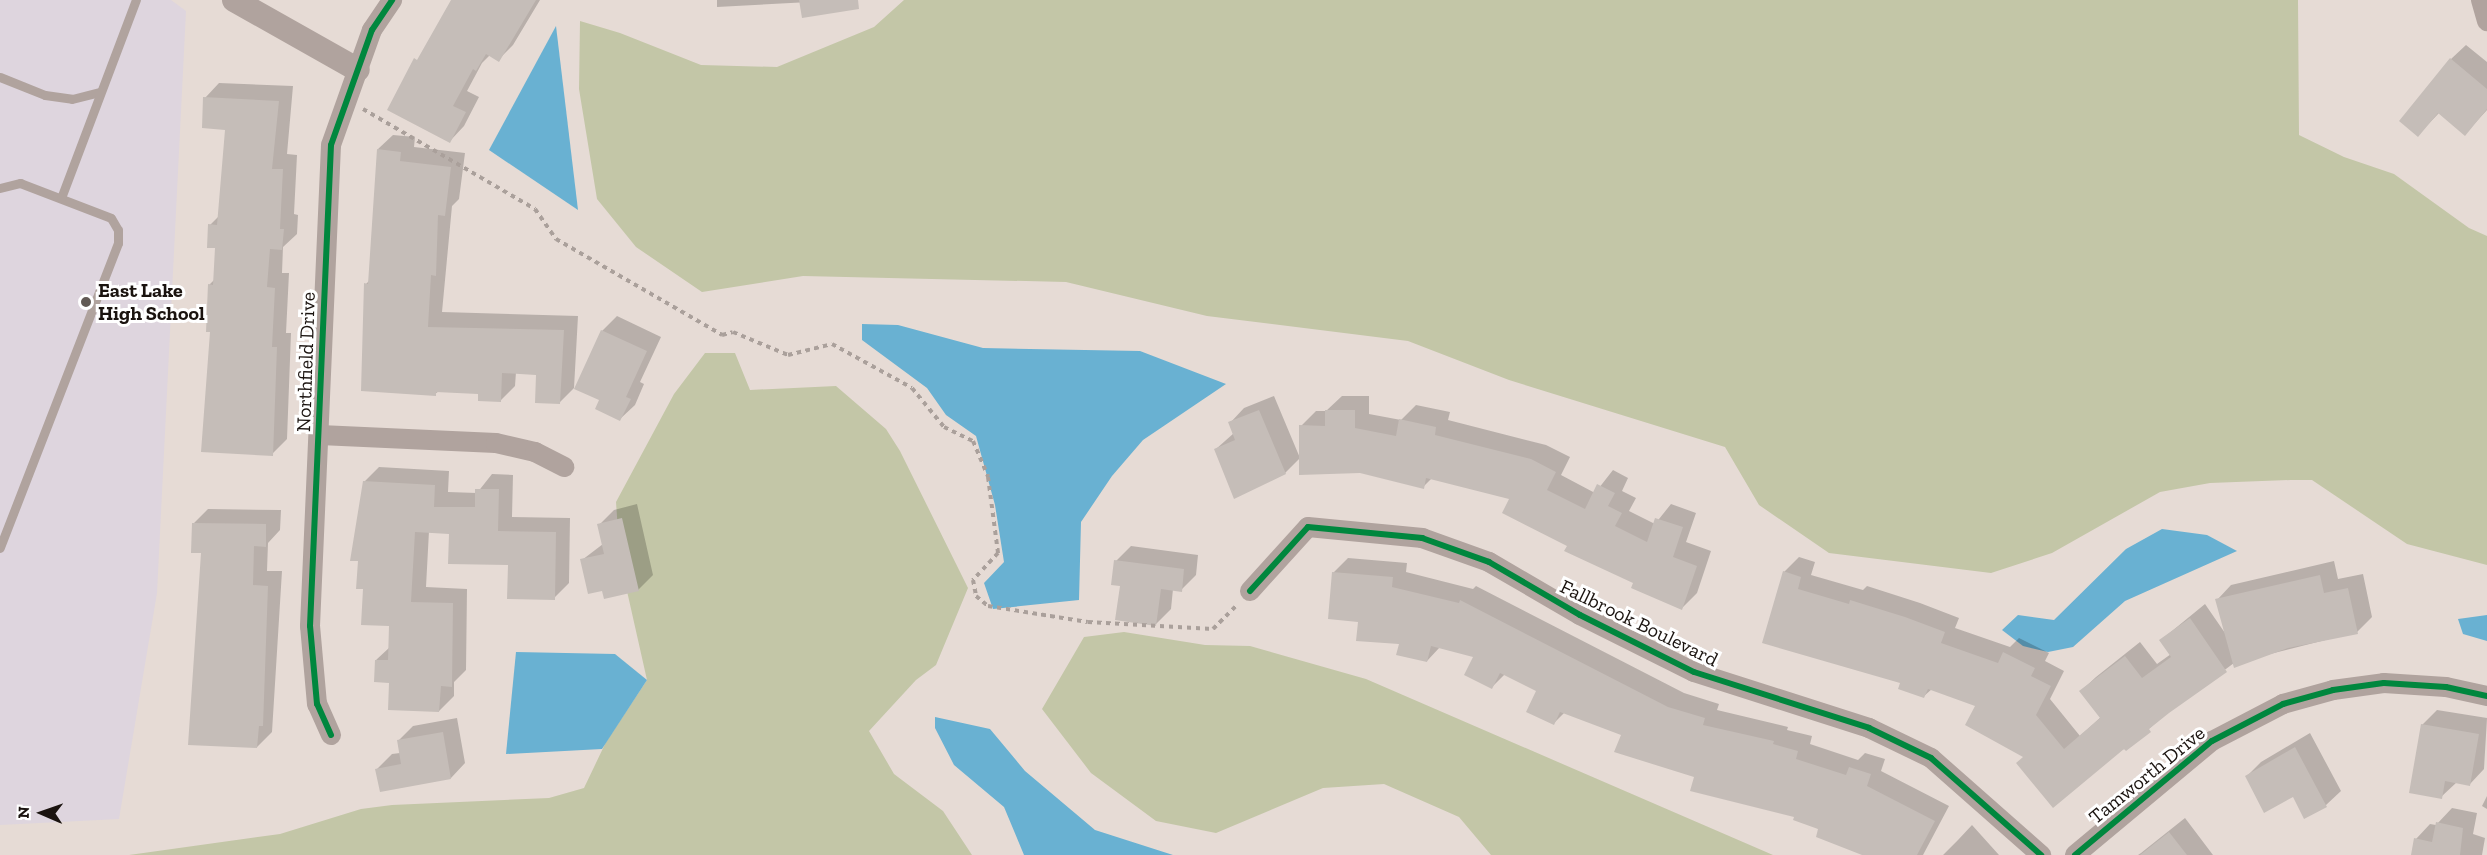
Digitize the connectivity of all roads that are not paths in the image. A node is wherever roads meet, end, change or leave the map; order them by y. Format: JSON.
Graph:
{"nodes":[{"id":1,"x":136,"y":0,"type":"edge"},
{"id":2,"x":234,"y":0,"type":"edge"},
{"id":3,"x":392,"y":0,"type":"edge"},
{"id":4,"x":2481,"y":0,"type":"edge"},
{"id":5,"x":2487,"y":21,"type":"edge"},
{"id":6,"x":358,"y":70,"type":"junction"},
{"id":7,"x":0,"y":78,"type":"edge"},
{"id":8,"x":100,"y":92,"type":"junction"},
{"id":9,"x":1,"y":185,"type":"edge"},
{"id":10,"x":60,"y":198,"type":"junction"},
{"id":11,"x":320,"y":435,"type":"junction"},
{"id":12,"x":564,"y":467,"type":"dead end"},
{"id":13,"x":0,"y":548,"type":"edge"},
{"id":14,"x":1250,"y":591,"type":"road end"},
{"id":15,"x":2487,"y":696,"type":"edge"},
{"id":16,"x":331,"y":735,"type":"dead end"},
{"id":17,"x":2041,"y":855,"type":"edge"},
{"id":18,"x":2075,"y":855,"type":"edge"}],
"edges":[{"from":1,"to":8,"type":"lane"},
{"from":2,"to":6,"type":"street"},
{"from":3,"to":6,"type":"street","name":"Northfield Drive"},
{"from":4,"to":5,"type":"street"},
{"from":6,"to":11,"type":"street","name":"Northfield Drive"},
{"from":7,"to":8,"type":"lane"},
{"from":8,"to":10,"type":"lane"},
{"from":9,"to":10,"type":"lane"},
{"from":10,"to":13,"type":"lane"},
{"from":11,"to":12,"type":"street"},
{"from":11,"to":16,"type":"street","name":"Northfield Drive"},
{"from":14,"to":17,"type":"street","name":"Fallbrook Boulevard"},
{"from":15,"to":18,"type":"street","name":"Tamworth Drive"}]}
